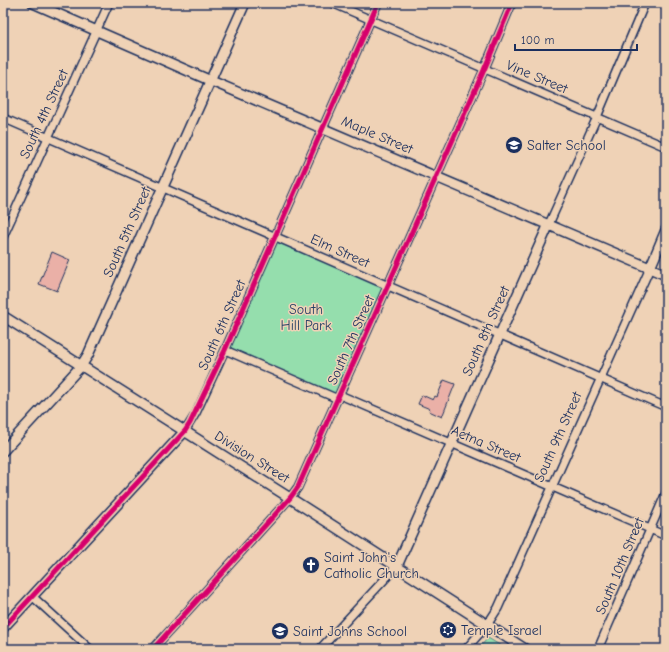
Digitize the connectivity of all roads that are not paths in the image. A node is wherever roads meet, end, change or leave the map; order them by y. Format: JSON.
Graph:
{"nodes":[{"id":1,"x":33,"y":3,"type":"edge"},
{"id":2,"x":109,"y":3,"type":"edge"},
{"id":3,"x":245,"y":3,"type":"edge"},
{"id":4,"x":332,"y":3,"type":"edge"},
{"id":5,"x":378,"y":3,"type":"edge"},
{"id":6,"x":512,"y":3,"type":"edge"},
{"id":7,"x":645,"y":3,"type":"edge"},
{"id":8,"x":371,"y":20,"type":"junction"},
{"id":9,"x":97,"y":31,"type":"junction"},
{"id":10,"x":484,"y":70,"type":"junction"},
{"id":11,"x":210,"y":80,"type":"junction"},
{"id":12,"x":597,"y":116,"type":"junction"},
{"id":13,"x":3,"y":118,"type":"edge"},
{"id":14,"x":322,"y":127,"type":"junction"},
{"id":15,"x":48,"y":138,"type":"junction"},
{"id":16,"x":666,"y":147,"type":"edge"},
{"id":17,"x":437,"y":176,"type":"junction"},
{"id":18,"x":162,"y":188,"type":"junction"},
{"id":19,"x":549,"y":224,"type":"junction"},
{"id":20,"x":666,"y":230,"type":"edge"},
{"id":21,"x":274,"y":236,"type":"junction"},
{"id":22,"x":3,"y":237,"type":"edge"},
{"id":23,"x":650,"y":268,"type":"junction"},
{"id":24,"x":666,"y":274,"type":"edge"},
{"id":25,"x":388,"y":286,"type":"junction"},
{"id":26,"x":3,"y":316,"type":"edge"},
{"id":27,"x":500,"y":335,"type":"junction"},
{"id":28,"x":224,"y":350,"type":"junction"},
{"id":29,"x":81,"y":366,"type":"junction"},
{"id":30,"x":600,"y":378,"type":"junction"},
{"id":31,"x":339,"y":397,"type":"junction"},
{"id":32,"x":666,"y":407,"type":"edge"},
{"id":33,"x":185,"y":431,"type":"junction"},
{"id":34,"x":452,"y":444,"type":"junction"},
{"id":35,"x":3,"y":451,"type":"edge"},
{"id":36,"x":552,"y":486,"type":"junction"},
{"id":37,"x":666,"y":493,"type":"edge"},
{"id":38,"x":290,"y":498,"type":"junction"},
{"id":39,"x":650,"y":529,"type":"junction"},
{"id":40,"x":666,"y":536,"type":"edge"},
{"id":41,"x":397,"y":566,"type":"junction"},
{"id":42,"x":32,"y":596,"type":"junction"},
{"id":43,"x":487,"y":625,"type":"junction"},
{"id":44,"x":3,"y":628,"type":"edge"},
{"id":45,"x":90,"y":649,"type":"edge"},
{"id":46,"x":153,"y":649,"type":"edge"},
{"id":47,"x":320,"y":649,"type":"edge"},
{"id":48,"x":466,"y":649,"type":"edge"},
{"id":49,"x":525,"y":649,"type":"edge"},
{"id":50,"x":598,"y":649,"type":"edge"}],
"edges":[{"from":1,"to":9,"type":"street","name":"Maple Street"},
{"from":2,"to":9,"type":"street","name":"South 4th Street"},
{"from":3,"to":11,"type":"street","name":"South 5th Street"},
{"from":4,"to":8,"type":"street","name":"Vine Street"},
{"from":5,"to":8,"type":"street","name":"South 6th Street"},
{"from":6,"to":10,"type":"street","name":"South 7th Street"},
{"from":7,"to":12,"type":"street","name":"South 8th Street"},
{"from":8,"to":10,"type":"street","name":"Vine Street"},
{"from":8,"to":14,"type":"street","name":"South 6th Street"},
{"from":9,"to":11,"type":"street","name":"Maple Street"},
{"from":9,"to":15,"type":"street","name":"South 4th Street"},
{"from":10,"to":12,"type":"street","name":"Vine Street"},
{"from":10,"to":17,"type":"street","name":"South 7th Street"},
{"from":11,"to":14,"type":"street","name":"Maple Street"},
{"from":11,"to":18,"type":"street","name":"South 5th Street"},
{"from":12,"to":16,"type":"street","name":"Vine Street"},
{"from":12,"to":19,"type":"street","name":"South 8th Street"},
{"from":13,"to":15,"type":"street","name":"Elm Street"},
{"from":14,"to":17,"type":"street","name":"Maple Street"},
{"from":14,"to":21,"type":"street","name":"South 6th Street"},
{"from":15,"to":18,"type":"street","name":"Elm Street"},
{"from":15,"to":22,"type":"street","name":"South 4th Street"},
{"from":17,"to":19,"type":"street","name":"Maple Street"},
{"from":17,"to":25,"type":"street","name":"South 7th Street"},
{"from":18,"to":21,"type":"street","name":"Elm Street"},
{"from":18,"to":29,"type":"street","name":"South 5th Street"},
{"from":19,"to":23,"type":"street","name":"Maple Street"},
{"from":19,"to":27,"type":"street","name":"South 8th Street"},
{"from":20,"to":23,"type":"street","name":"South 9th Street"},
{"from":21,"to":25,"type":"street","name":"Elm Street"},
{"from":21,"to":28,"type":"street","name":"South 6th Street"},
{"from":23,"to":24,"type":"street","name":"Maple Street"},
{"from":23,"to":30,"type":"street","name":"South 9th Street"},
{"from":25,"to":27,"type":"street","name":"Elm Street"},
{"from":25,"to":31,"type":"street","name":"South 7th Street"},
{"from":26,"to":29,"type":"street","name":"Division Street"},
{"from":27,"to":30,"type":"street","name":"Elm Street"},
{"from":27,"to":34,"type":"street","name":"South 8th Street"},
{"from":28,"to":31,"type":"street","name":"Aetna Street"},
{"from":28,"to":33,"type":"street","name":"South 6th Street"},
{"from":29,"to":33,"type":"street","name":"Division Street"},
{"from":29,"to":35,"type":"street","name":"South 5th Street"},
{"from":30,"to":32,"type":"street","name":"Elm Street"},
{"from":30,"to":36,"type":"street","name":"South 9th Street"},
{"from":31,"to":34,"type":"street","name":"Aetna Street"},
{"from":31,"to":38,"type":"street","name":"South 7th Street"},
{"from":33,"to":38,"type":"street","name":"Division Street"},
{"from":33,"to":42,"type":"street","name":"South 6th Street"},
{"from":34,"to":36,"type":"street","name":"Aetna Street"},
{"from":34,"to":41,"type":"street","name":"South 8th Street"},
{"from":36,"to":39,"type":"street","name":"Aetna Street"},
{"from":36,"to":43,"type":"street","name":"South 9th Street"},
{"from":37,"to":39,"type":"street","name":"South 10th Street"},
{"from":38,"to":41,"type":"street","name":"Division Street"},
{"from":38,"to":46,"type":"street","name":"South 7th Street"},
{"from":39,"to":40,"type":"street","name":"Aetna Street"},
{"from":39,"to":50,"type":"street","name":"South 10th Street"},
{"from":41,"to":43,"type":"street","name":"Division Street"},
{"from":41,"to":47,"type":"street","name":"South 8th Street"},
{"from":42,"to":44,"type":"street","name":"South 6th Street"},
{"from":42,"to":45,"type":"street"},
{"from":43,"to":48,"type":"street","name":"South 9th Street"},
{"from":43,"to":49,"type":"street","name":"Division Street"}]}
